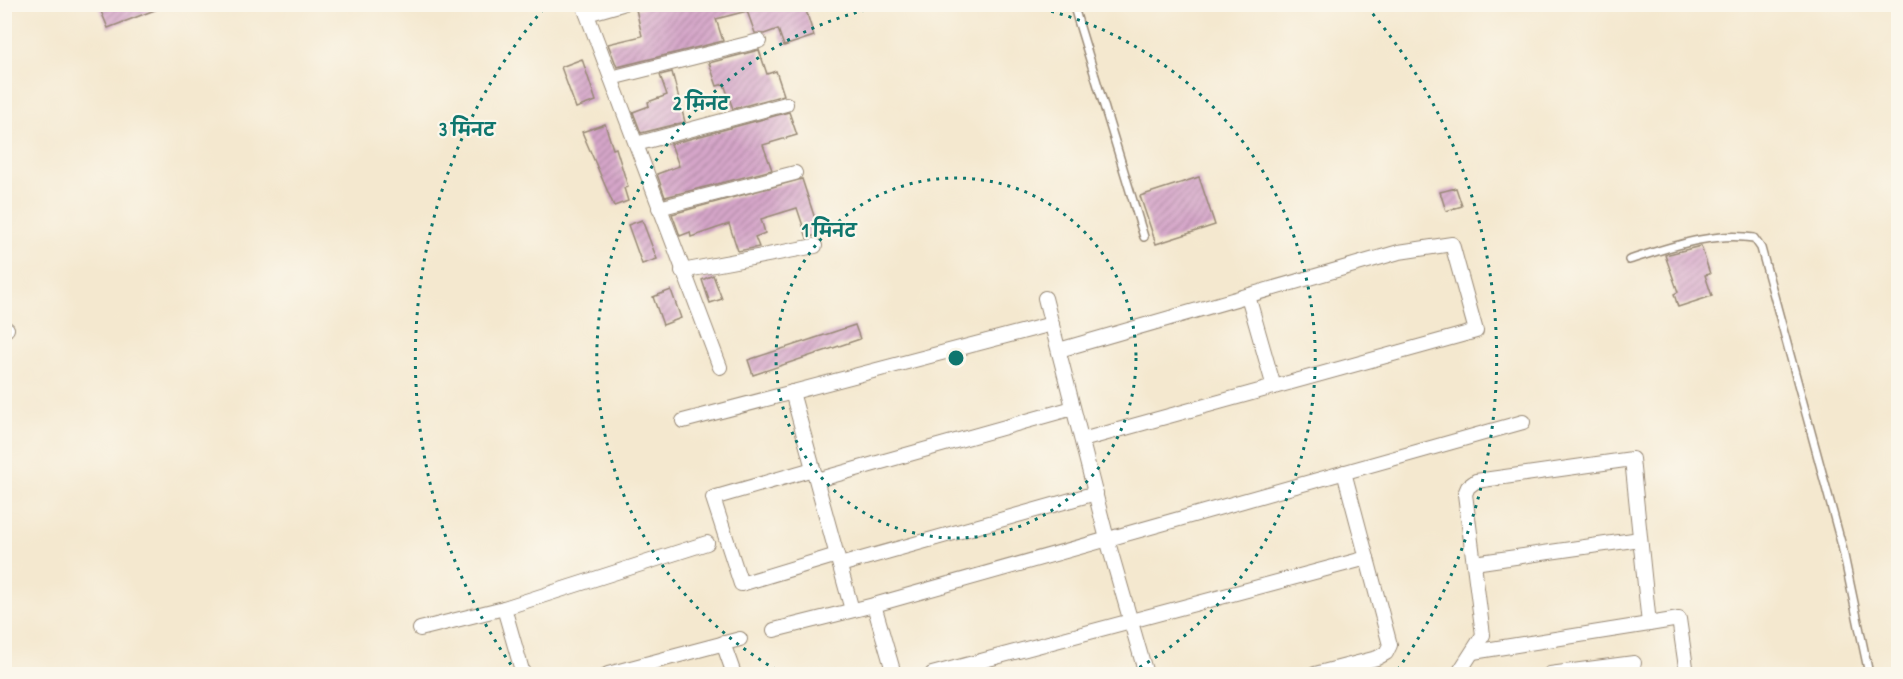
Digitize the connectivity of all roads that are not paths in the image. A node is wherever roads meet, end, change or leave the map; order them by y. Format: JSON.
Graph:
{"nodes":[{"id":1,"x":622,"y":4,"type":"edge"},
{"id":2,"x":1073,"y":4,"type":"edge"},
{"id":3,"x":585,"y":9,"type":"edge"},
{"id":4,"x":759,"y":41,"type":"dead end"},
{"id":5,"x":611,"y":78,"type":"junction"},
{"id":6,"x":786,"y":104,"type":"dead end"},
{"id":7,"x":636,"y":144,"type":"junction"},
{"id":8,"x":795,"y":173,"type":"dead end"},
{"id":9,"x":659,"y":208,"type":"junction"},
{"id":10,"x":1144,"y":237,"type":"dead end"},
{"id":11,"x":815,"y":246,"type":"dead end"},
{"id":12,"x":1629,"y":260,"type":"dead end"},
{"id":13,"x":682,"y":271,"type":"junction"},
{"id":14,"x":1248,"y":296,"type":"junction"},
{"id":15,"x":1045,"y":298,"type":"dead end"},
{"id":16,"x":1052,"y":324,"type":"junction"},
{"id":17,"x":1059,"y":350,"type":"junction"},
{"id":18,"x":720,"y":367,"type":"dead end"},
{"id":19,"x":1274,"y":387,"type":"junction"},
{"id":20,"x":792,"y":392,"type":"junction"},
{"id":21,"x":1073,"y":408,"type":"junction"},
{"id":22,"x":683,"y":421,"type":"dead end"},
{"id":23,"x":1523,"y":422,"type":"dead end"},
{"id":24,"x":1082,"y":440,"type":"junction"},
{"id":25,"x":1344,"y":472,"type":"junction"},
{"id":26,"x":815,"y":475,"type":"junction"},
{"id":27,"x":1096,"y":493,"type":"junction"},
{"id":28,"x":1107,"y":539,"type":"junction"},
{"id":29,"x":1640,"y":539,"type":"junction"},
{"id":30,"x":707,"y":543,"type":"dead end"},
{"id":31,"x":1367,"y":558,"type":"junction"},
{"id":32,"x":838,"y":560,"type":"junction"},
{"id":33,"x":1474,"y":563,"type":"junction"},
{"id":34,"x":874,"y":605,"type":"junction"},
{"id":35,"x":504,"y":608,"type":"junction"},
{"id":36,"x":852,"y":610,"type":"junction"},
{"id":37,"x":1130,"y":620,"type":"junction"},
{"id":38,"x":1649,"y":624,"type":"junction"},
{"id":39,"x":420,"y":629,"type":"dead end"},
{"id":40,"x":774,"y":630,"type":"dead end"},
{"id":41,"x":740,"y":639,"type":"dead end"},
{"id":42,"x":723,"y":643,"type":"junction"},
{"id":43,"x":1473,"y":652,"type":"junction"},
{"id":44,"x":1634,"y":663,"type":"dead end"},
{"id":45,"x":523,"y":675,"type":"edge"},
{"id":46,"x":608,"y":675,"type":"edge"},
{"id":47,"x":734,"y":675,"type":"edge"},
{"id":48,"x":894,"y":675,"type":"edge"},
{"id":49,"x":932,"y":675,"type":"edge"},
{"id":50,"x":1146,"y":675,"type":"edge"},
{"id":51,"x":1315,"y":675,"type":"edge"},
{"id":52,"x":1458,"y":675,"type":"edge"},
{"id":53,"x":1550,"y":675,"type":"edge"},
{"id":54,"x":1687,"y":675,"type":"edge"},
{"id":55,"x":1869,"y":675,"type":"edge"}],
"edges":[{"from":1,"to":3,"type":"street"},
{"from":2,"to":10,"type":"lane"},
{"from":3,"to":5,"type":"street"},
{"from":4,"to":5,"type":"street"},
{"from":5,"to":7,"type":"street"},
{"from":6,"to":7,"type":"street"},
{"from":7,"to":9,"type":"street"},
{"from":8,"to":9,"type":"street"},
{"from":9,"to":13,"type":"street"},
{"from":11,"to":13,"type":"street"},
{"from":12,"to":55,"type":"lane"},
{"from":13,"to":18,"type":"street"},
{"from":14,"to":17,"type":"street"},
{"from":14,"to":19,"type":"street"},
{"from":14,"to":19,"type":"street"},
{"from":15,"to":16,"type":"street"},
{"from":16,"to":17,"type":"street"},
{"from":16,"to":20,"type":"street"},
{"from":17,"to":21,"type":"street"},
{"from":19,"to":24,"type":"street"},
{"from":20,"to":22,"type":"street"},
{"from":20,"to":26,"type":"street"},
{"from":21,"to":24,"type":"street"},
{"from":21,"to":26,"type":"street"},
{"from":23,"to":25,"type":"street"},
{"from":24,"to":27,"type":"street"},
{"from":25,"to":28,"type":"street"},
{"from":25,"to":31,"type":"street"},
{"from":26,"to":32,"type":"street"},
{"from":26,"to":32,"type":"street"},
{"from":27,"to":28,"type":"street"},
{"from":27,"to":32,"type":"street"},
{"from":28,"to":34,"type":"street"},
{"from":28,"to":37,"type":"street"},
{"from":29,"to":33,"type":"street"},
{"from":29,"to":33,"type":"street"},
{"from":29,"to":38,"type":"street"},
{"from":30,"to":35,"type":"street"},
{"from":31,"to":37,"type":"street"},
{"from":31,"to":51,"type":"street"},
{"from":32,"to":36,"type":"street"},
{"from":33,"to":43,"type":"street"},
{"from":34,"to":36,"type":"street"},
{"from":34,"to":48,"type":"street"},
{"from":35,"to":39,"type":"street"},
{"from":35,"to":45,"type":"street"},
{"from":36,"to":40,"type":"street"},
{"from":37,"to":49,"type":"street"},
{"from":37,"to":50,"type":"street"},
{"from":38,"to":43,"type":"street"},
{"from":38,"to":54,"type":"street"},
{"from":41,"to":42,"type":"street"},
{"from":42,"to":46,"type":"street"},
{"from":42,"to":47,"type":"street"},
{"from":43,"to":52,"type":"street"},
{"from":44,"to":53,"type":"street"}]}
